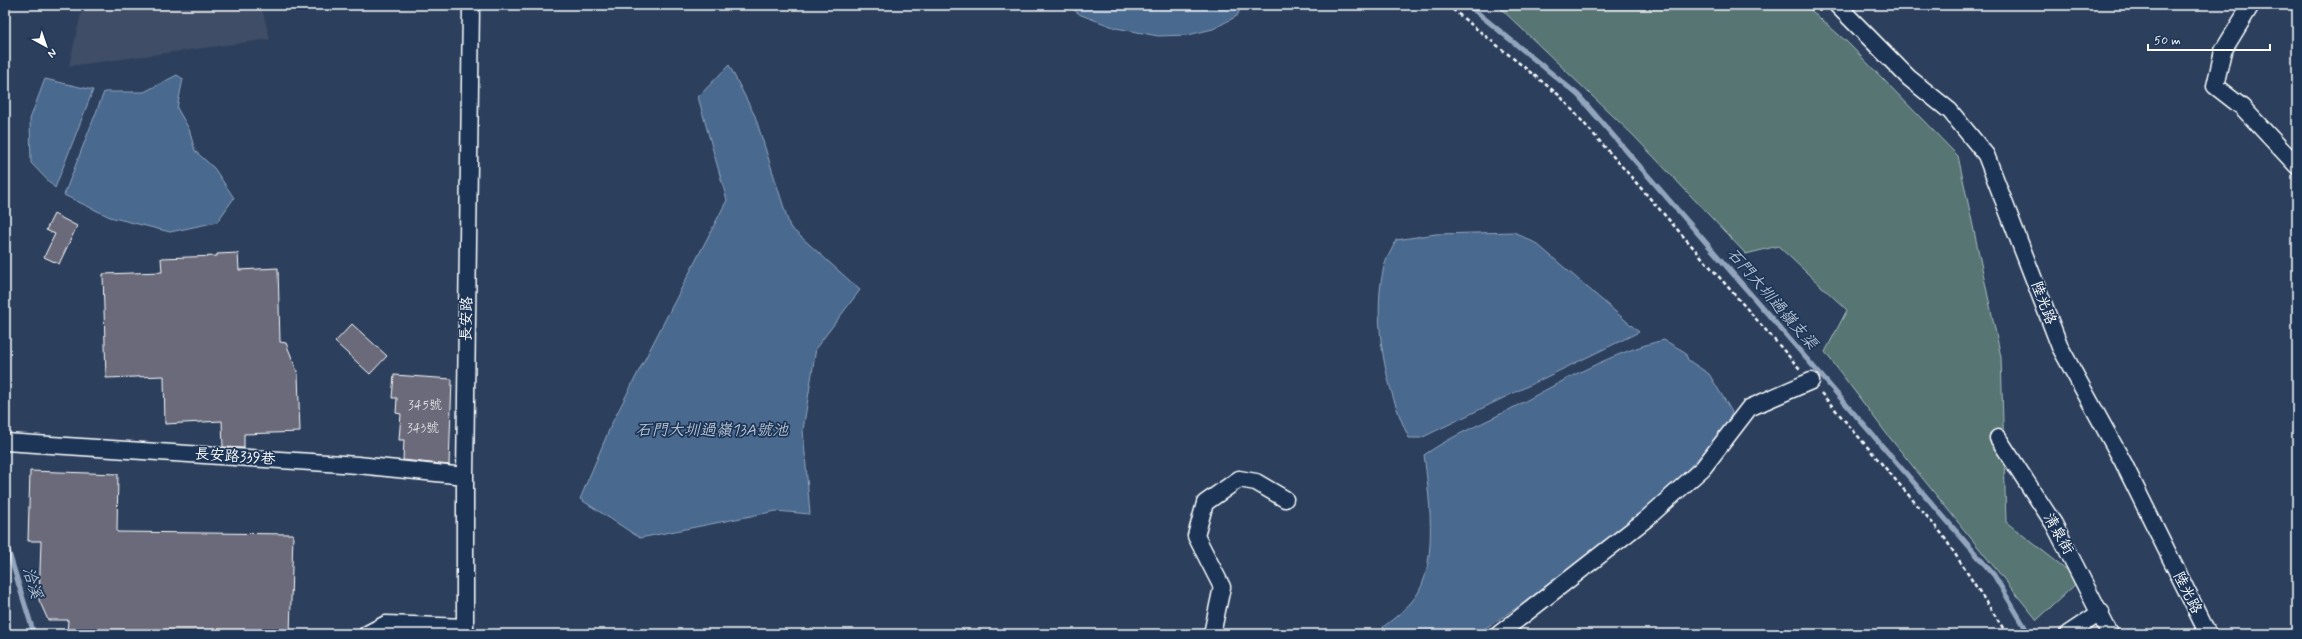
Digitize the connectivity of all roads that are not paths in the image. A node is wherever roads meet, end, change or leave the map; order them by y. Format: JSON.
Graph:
{"nodes":[{"id":1,"x":471,"y":5,"type":"edge"},
{"id":2,"x":1837,"y":5,"type":"edge"},
{"id":3,"x":2251,"y":5,"type":"edge"},
{"id":4,"x":2297,"y":166,"type":"edge"},
{"id":5,"x":1811,"y":381,"type":"road end"},
{"id":6,"x":1998,"y":438,"type":"dead end"},
{"id":7,"x":5,"y":442,"type":"edge"},
{"id":8,"x":465,"y":476,"type":"junction"},
{"id":9,"x":1285,"y":499,"type":"dead end"},
{"id":10,"x":2101,"y":612,"type":"junction"},
{"id":11,"x":465,"y":631,"type":"edge"},
{"id":12,"x":367,"y":634,"type":"edge"},
{"id":13,"x":1212,"y":634,"type":"edge"},
{"id":14,"x":1499,"y":634,"type":"edge"},
{"id":15,"x":2068,"y":634,"type":"edge"},
{"id":16,"x":2110,"y":634,"type":"edge"},
{"id":17,"x":2208,"y":634,"type":"edge"}],
"edges":[{"from":1,"to":8,"type":"street","name":"長安路"},
{"from":2,"to":17,"type":"street","name":"陸光路"},
{"from":3,"to":4,"type":"street"},
{"from":5,"to":14,"type":"street"},
{"from":6,"to":10,"type":"street","name":"清泉街"},
{"from":7,"to":8,"type":"street","name":"長安路339巷"},
{"from":8,"to":11,"type":"street","name":"長安路"},
{"from":9,"to":13,"type":"street"},
{"from":10,"to":15,"type":"street"},
{"from":10,"to":16,"type":"street","name":"清泉街"},
{"from":11,"to":12,"type":"street"}]}
